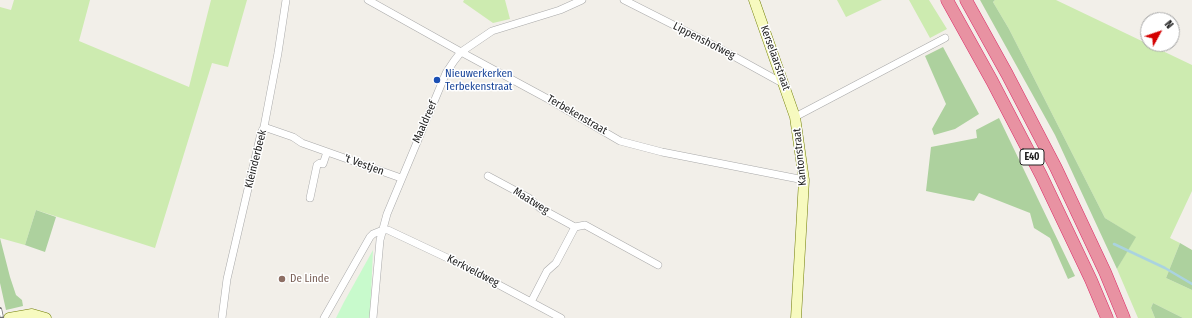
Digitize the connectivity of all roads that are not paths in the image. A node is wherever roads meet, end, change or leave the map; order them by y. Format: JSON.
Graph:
{"nodes":[{"id":1,"x":286,"y":0,"type":"edge"},
{"id":2,"x":368,"y":0,"type":"edge"},
{"id":3,"x":582,"y":0,"type":"edge"},
{"id":4,"x":624,"y":0,"type":"edge"},
{"id":5,"x":754,"y":0,"type":"edge"},
{"id":6,"x":947,"y":0,"type":"edge"},
{"id":7,"x":966,"y":0,"type":"edge"},
{"id":8,"x":945,"y":38,"type":"dead end"},
{"id":9,"x":460,"y":52,"type":"junction"},
{"id":10,"x":784,"y":84,"type":"junction"},
{"id":11,"x":795,"y":117,"type":"junction"},
{"id":12,"x":264,"y":127,"type":"junction"},
{"id":13,"x":327,"y":152,"type":"junction"},
{"id":14,"x":488,"y":176,"type":"dead end"},
{"id":15,"x":401,"y":178,"type":"junction"},
{"id":16,"x":804,"y":180,"type":"junction"},
{"id":17,"x":310,"y":198,"type":"dead end"},
{"id":18,"x":575,"y":227,"type":"junction"},
{"id":19,"x":382,"y":230,"type":"junction"},
{"id":20,"x":658,"y":265,"type":"dead end"},
{"id":21,"x":531,"y":302,"type":"junction"},
{"id":22,"x":9,"y":318,"type":"edge"},
{"id":23,"x":46,"y":318,"type":"edge"},
{"id":24,"x":222,"y":318,"type":"edge"},
{"id":25,"x":324,"y":318,"type":"edge"},
{"id":26,"x":373,"y":318,"type":"edge"},
{"id":27,"x":561,"y":318,"type":"edge"},
{"id":28,"x":796,"y":318,"type":"edge"},
{"id":29,"x":1107,"y":318,"type":"edge"},
{"id":30,"x":1124,"y":318,"type":"edge"}],
"edges":[{"from":1,"to":12,"type":"street","name":"Kleinderbeek"},
{"from":2,"to":9,"type":"street","name":"Terbekenstraat"},
{"from":3,"to":9,"type":"street","name":"Maaldreef"},
{"from":4,"to":10,"type":"street","name":"Lippenshofweg"},
{"from":5,"to":10,"type":"street","name":"Kerselaarstraat"},
{"from":6,"to":29,"type":"highway","number":"E40"},
{"from":7,"to":30,"type":"highway","number":"E40"},
{"from":8,"to":11,"type":"street","name":"Kantonstraat"},
{"from":9,"to":15,"type":"street","name":"Maaldreef"},
{"from":9,"to":16,"type":"street","name":"Terbekenstraat"},
{"from":10,"to":11,"type":"street","name":"Kerselaarstraat"},
{"from":11,"to":16,"type":"street","name":"Kantonstraat"},
{"from":12,"to":13,"type":"street","name":"'t Vestjen"},
{"from":12,"to":24,"type":"street","name":"Kleinderbeek"},
{"from":13,"to":15,"type":"street","name":"'t Vestjen"},
{"from":13,"to":17,"type":"street"},
{"from":14,"to":18,"type":"street","name":"Maatweg"},
{"from":15,"to":19,"type":"street","name":"Maaldreef"},
{"from":16,"to":28,"type":"street","name":"Kantonstraat"},
{"from":18,"to":20,"type":"street","name":"Maatweg"},
{"from":18,"to":21,"type":"street"},
{"from":19,"to":21,"type":"street","name":"Kerkveldweg"},
{"from":19,"to":25,"type":"street"},
{"from":19,"to":26,"type":"street","name":"Maaldreef"},
{"from":21,"to":27,"type":"street","name":"Kerkveldweg"},
{"from":22,"to":23,"type":"street"}]}
